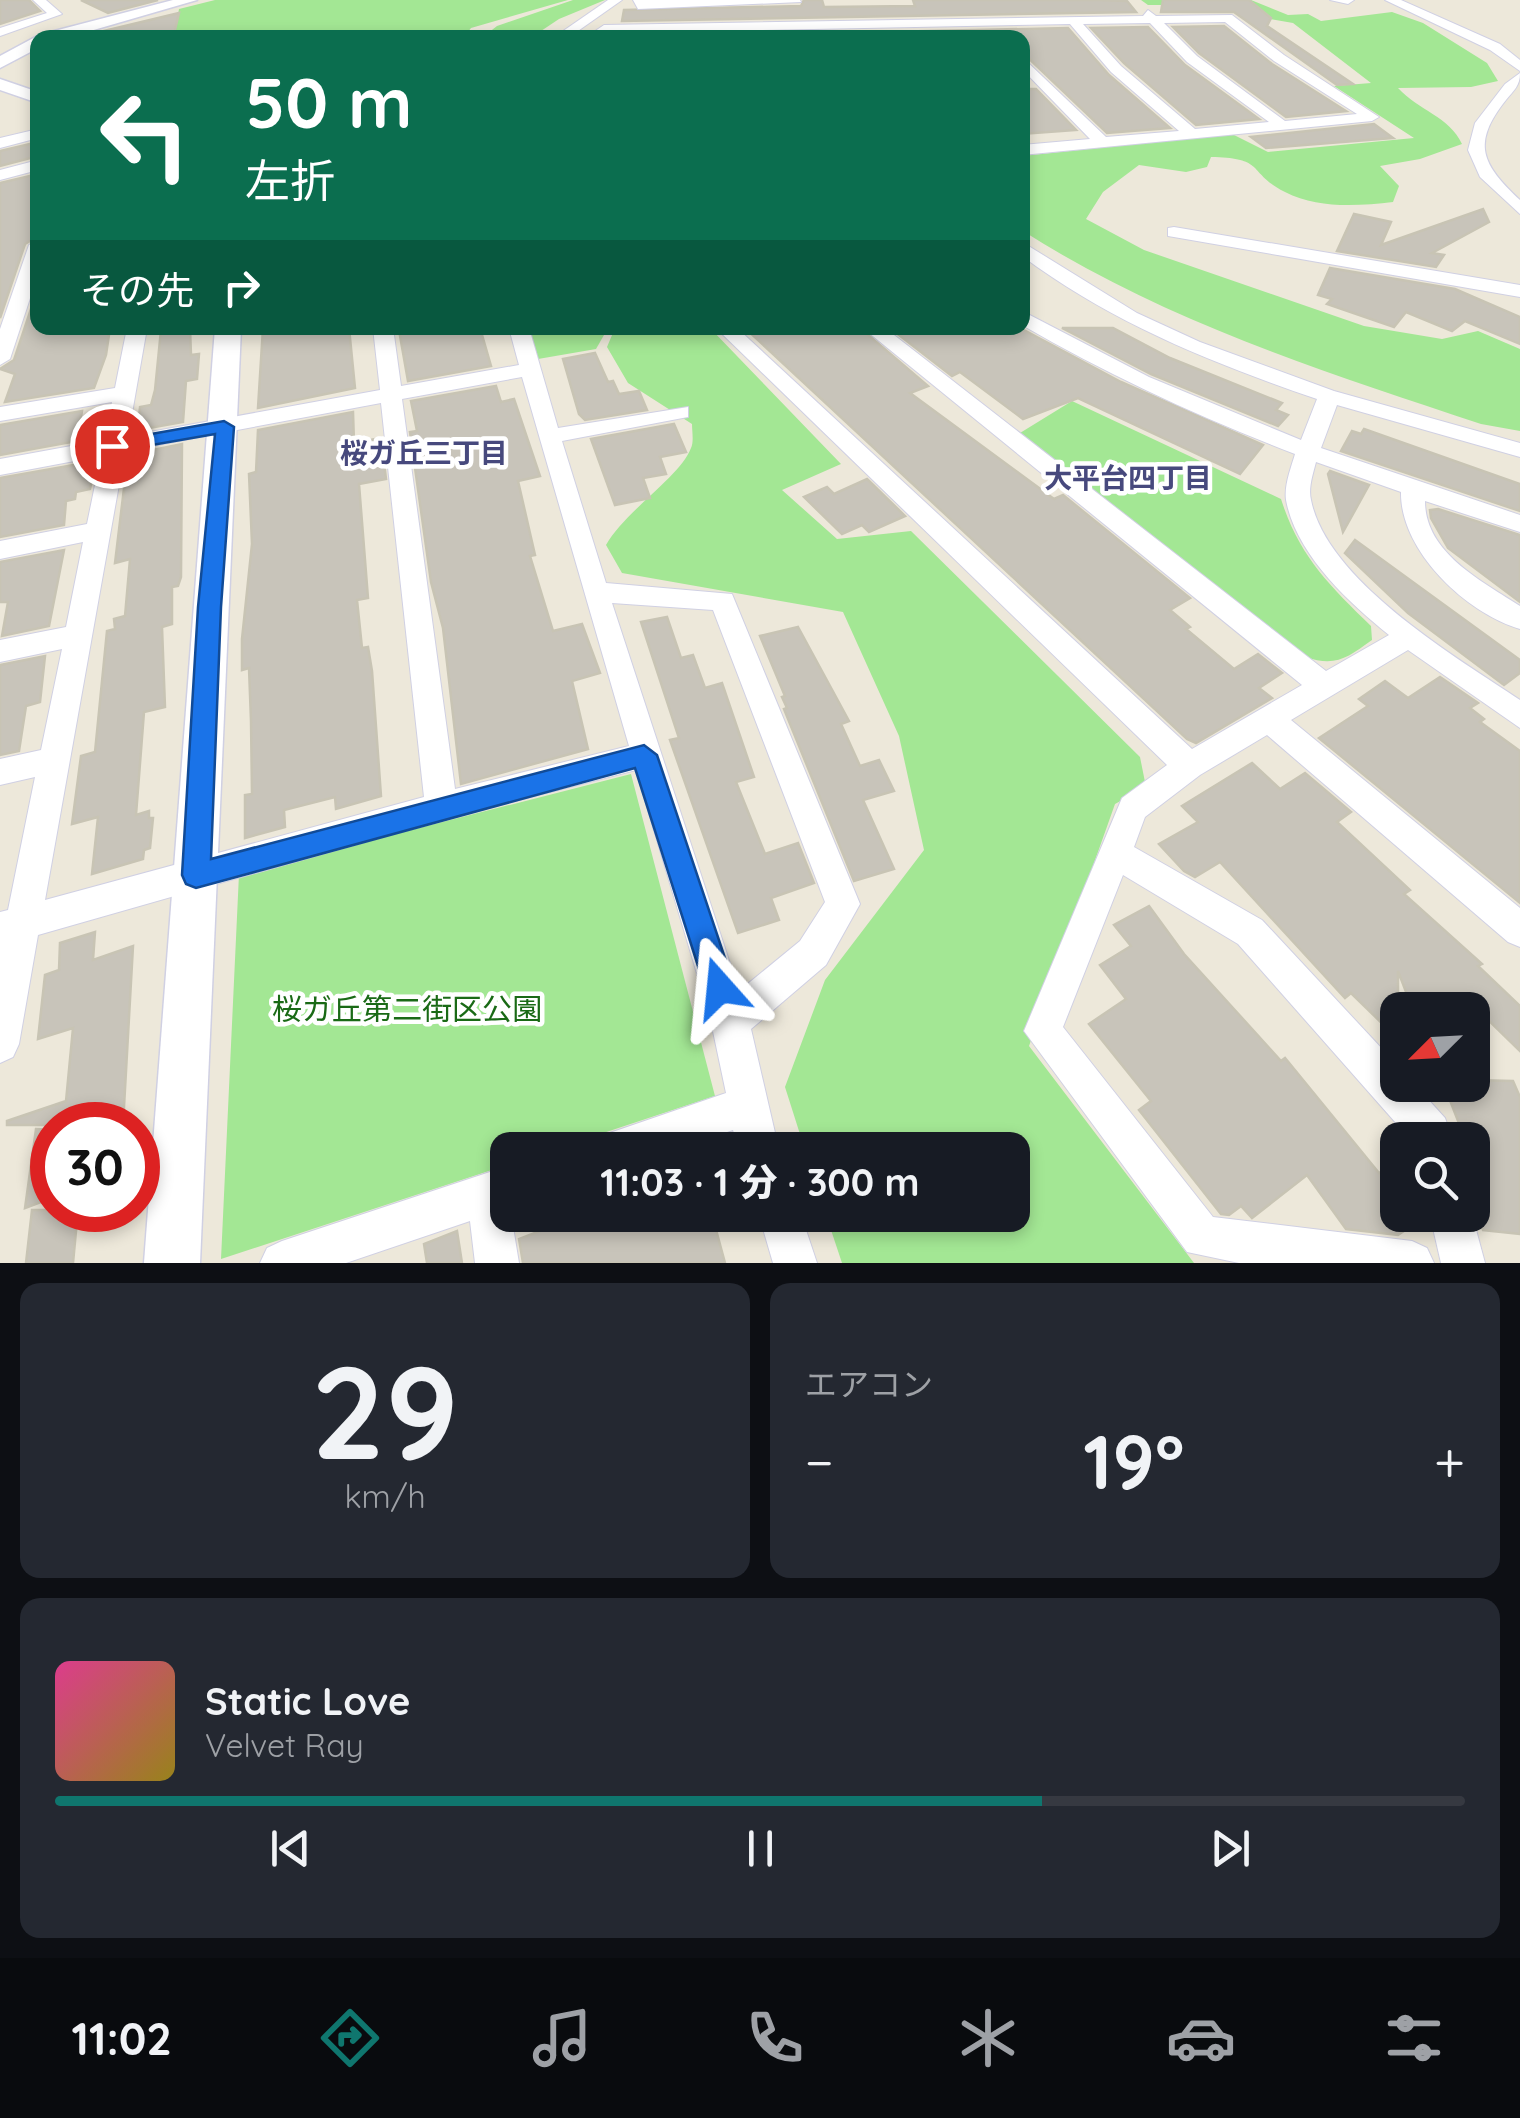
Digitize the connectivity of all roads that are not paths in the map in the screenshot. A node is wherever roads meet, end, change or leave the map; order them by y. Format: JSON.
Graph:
{"nodes":[{"id":1,"x":39,"y":0,"type":"edge"},
{"id":2,"x":190,"y":0,"type":"edge"},
{"id":3,"x":616,"y":0,"type":"edge"},
{"id":4,"x":640,"y":0,"type":"edge"},
{"id":5,"x":1131,"y":0,"type":"edge"},
{"id":6,"x":1336,"y":0,"type":"edge"},
{"id":7,"x":1348,"y":0,"type":"edge"},
{"id":8,"x":1391,"y":0,"type":"edge"},
{"id":9,"x":795,"y":1,"type":"edge"},
{"id":10,"x":913,"y":17,"type":"junction"},
{"id":11,"x":1153,"y":18,"type":"junction"},
{"id":12,"x":1074,"y":20,"type":"junction"},
{"id":13,"x":994,"y":21,"type":"junction"},
{"id":14,"x":858,"y":24,"type":"edge"},
{"id":15,"x":76,"y":30,"type":"edge"},
{"id":16,"x":571,"y":30,"type":"edge"},
{"id":17,"x":603,"y":30,"type":"edge"},
{"id":18,"x":703,"y":30,"type":"edge"},
{"id":19,"x":802,"y":30,"type":"edge"},
{"id":20,"x":810,"y":30,"type":"edge"},
{"id":21,"x":919,"y":30,"type":"edge"},
{"id":22,"x":1000,"y":30,"type":"edge"},
{"id":23,"x":0,"y":32,"type":"edge"},
{"id":24,"x":30,"y":44,"type":"edge"},
{"id":25,"x":2,"y":58,"type":"edge"},
{"id":26,"x":1520,"y":67,"type":"edge"},
{"id":27,"x":1030,"y":69,"type":"edge"},
{"id":28,"x":1520,"y":77,"type":"edge"},
{"id":29,"x":0,"y":84,"type":"edge"},
{"id":30,"x":30,"y":95,"type":"edge"},
{"id":31,"x":1283,"y":126,"type":"junction"},
{"id":32,"x":1192,"y":134,"type":"junction"},
{"id":33,"x":30,"y":135,"type":"edge"},
{"id":34,"x":1102,"y":142,"type":"junction"},
{"id":35,"x":0,"y":143,"type":"edge"},
{"id":36,"x":1030,"y":149,"type":"edge"},
{"id":37,"x":30,"y":167,"type":"edge"},
{"id":38,"x":0,"y":175,"type":"edge"},
{"id":39,"x":1520,"y":209,"type":"edge"},
{"id":40,"x":1174,"y":232,"type":"dead end"},
{"id":41,"x":1030,"y":253,"type":"edge"},
{"id":42,"x":30,"y":269,"type":"edge"},
{"id":43,"x":1520,"y":291,"type":"edge"},
{"id":44,"x":1030,"y":322,"type":"edge"},
{"id":45,"x":136,"y":335,"type":"edge"},
{"id":46,"x":228,"y":335,"type":"edge"},
{"id":47,"x":383,"y":335,"type":"edge"},
{"id":48,"x":521,"y":335,"type":"edge"},
{"id":49,"x":733,"y":335,"type":"edge"},
{"id":50,"x":883,"y":335,"type":"edge"},
{"id":51,"x":0,"y":359,"type":"edge"},
{"id":52,"x":530,"y":370,"type":"junction"},
{"id":53,"x":124,"y":393,"type":"junction"},
{"id":54,"x":391,"y":396,"type":"junction"},
{"id":55,"x":1329,"y":396,"type":"junction"},
{"id":56,"x":680,"y":412,"type":"dead end"},
{"id":57,"x":0,"y":414,"type":"edge"},
{"id":58,"x":224,"y":427,"type":"junction"},
{"id":59,"x":551,"y":436,"type":"junction"},
{"id":60,"x":112,"y":446,"type":"junction"},
{"id":61,"x":1520,"y":450,"type":"edge"},
{"id":62,"x":1310,"y":452,"type":"junction"},
{"id":63,"x":0,"y":467,"type":"edge"},
{"id":64,"x":1413,"y":488,"type":"junction"},
{"id":65,"x":1520,"y":524,"type":"edge"},
{"id":66,"x":96,"y":531,"type":"junction"},
{"id":67,"x":0,"y":550,"type":"edge"},
{"id":68,"x":599,"y":592,"type":"junction"},
{"id":69,"x":1520,"y":619,"type":"edge"},
{"id":70,"x":77,"y":635,"type":"junction"},
{"id":71,"x":1408,"y":636,"type":"junction"},
{"id":72,"x":0,"y":652,"type":"edge"},
{"id":73,"x":1324,"y":686,"type":"junction"},
{"id":74,"x":1520,"y":716,"type":"edge"},
{"id":75,"x":1269,"y":719,"type":"junction"},
{"id":76,"x":644,"y":755,"type":"junction"},
{"id":77,"x":54,"y":760,"type":"junction"},
{"id":78,"x":1189,"y":766,"type":"junction"},
{"id":79,"x":0,"y":772,"type":"edge"},
{"id":80,"x":440,"y":806,"type":"junction"},
{"id":81,"x":1115,"y":853,"type":"junction"},
{"id":82,"x":196,"y":875,"type":"junction"},
{"id":83,"x":12,"y":926,"type":"edge"},
{"id":84,"x":1520,"y":930,"type":"edge"},
{"id":85,"x":731,"y":1022,"type":"junction"},
{"id":86,"x":0,"y":1044,"type":"edge"},
{"id":87,"x":745,"y":1106,"type":"junction"},
{"id":88,"x":1421,"y":1122,"type":"edge"},
{"id":89,"x":668,"y":1132,"type":"edge"},
{"id":90,"x":753,"y":1132,"type":"edge"},
{"id":91,"x":490,"y":1192,"type":"edge"},
{"id":92,"x":496,"y":1232,"type":"edge"},
{"id":93,"x":785,"y":1232,"type":"edge"},
{"id":94,"x":1456,"y":1232,"type":"edge"},
{"id":95,"x":172,"y":1263,"type":"edge"},
{"id":96,"x":282,"y":1263,"type":"edge"},
{"id":97,"x":496,"y":1263,"type":"edge"},
{"id":98,"x":795,"y":1263,"type":"edge"},
{"id":99,"x":1412,"y":1263,"type":"edge"},
{"id":100,"x":1464,"y":1263,"type":"edge"}],
"edges":[{"from":1,"to":23,"type":"street"},
{"from":2,"to":15,"type":"street"},
{"from":3,"to":16,"type":"street"},
{"from":4,"to":9,"type":"street"},
{"from":5,"to":11,"type":"street"},
{"from":6,"to":7,"type":"street"},
{"from":8,"to":26,"type":"street"},
{"from":9,"to":19,"type":"street"},
{"from":10,"to":13,"type":"street"},
{"from":10,"to":14,"type":"street"},
{"from":10,"to":21,"type":"street"},
{"from":11,"to":12,"type":"street"},
{"from":11,"to":31,"type":"street"},
{"from":11,"to":31,"type":"street"},
{"from":12,"to":13,"type":"street"},
{"from":12,"to":32,"type":"street"},
{"from":13,"to":22,"type":"street"},
{"from":14,"to":20,"type":"street"},
{"from":17,"to":18,"type":"street"},
{"from":24,"to":25,"type":"street"},
{"from":27,"to":34,"type":"street"},
{"from":28,"to":39,"type":"street"},
{"from":29,"to":30,"type":"street"},
{"from":31,"to":32,"type":"street"},
{"from":32,"to":34,"type":"street"},
{"from":33,"to":35,"type":"street"},
{"from":34,"to":36,"type":"street"},
{"from":37,"to":38,"type":"street"},
{"from":40,"to":43,"type":"street"},
{"from":41,"to":55,"type":"street"},
{"from":42,"to":51,"type":"street"},
{"from":44,"to":62,"type":"street"},
{"from":45,"to":53,"type":"street"},
{"from":46,"to":58,"type":"street"},
{"from":47,"to":54,"type":"street"},
{"from":48,"to":52,"type":"street"},
{"from":49,"to":78,"type":"street"},
{"from":50,"to":73,"type":"street"},
{"from":52,"to":54,"type":"street"},
{"from":52,"to":59,"type":"street"},
{"from":53,"to":57,"type":"street"},
{"from":53,"to":60,"type":"street"},
{"from":54,"to":58,"type":"street"},
{"from":54,"to":80,"type":"street"},
{"from":55,"to":61,"type":"street"},
{"from":55,"to":62,"type":"street"},
{"from":56,"to":59,"type":"street"},
{"from":58,"to":60,"type":"street"},
{"from":58,"to":82,"type":"street"},
{"from":59,"to":68,"type":"street"},
{"from":60,"to":63,"type":"street"},
{"from":60,"to":66,"type":"street"},
{"from":62,"to":64,"type":"street"},
{"from":62,"to":71,"type":"street"},
{"from":64,"to":65,"type":"street"},
{"from":64,"to":69,"type":"street"},
{"from":66,"to":67,"type":"street"},
{"from":66,"to":70,"type":"street"},
{"from":68,"to":76,"type":"street"},
{"from":68,"to":85,"type":"street"},
{"from":70,"to":72,"type":"street"},
{"from":70,"to":77,"type":"street"},
{"from":71,"to":73,"type":"street"},
{"from":71,"to":74,"type":"street"},
{"from":73,"to":75,"type":"street"},
{"from":75,"to":78,"type":"street"},
{"from":75,"to":84,"type":"street"},
{"from":76,"to":80,"type":"street"},
{"from":76,"to":85,"type":"street"},
{"from":77,"to":79,"type":"street"},
{"from":77,"to":83,"type":"street"},
{"from":78,"to":81,"type":"street"},
{"from":80,"to":82,"type":"street"},
{"from":81,"to":88,"type":"street"},
{"from":81,"to":99,"type":"street"},
{"from":82,"to":83,"type":"street"},
{"from":82,"to":95,"type":"street"},
{"from":83,"to":86,"type":"street"},
{"from":85,"to":87,"type":"street"},
{"from":87,"to":89,"type":"street"},
{"from":87,"to":90,"type":"street"},
{"from":91,"to":96,"type":"street"},
{"from":92,"to":97,"type":"street"},
{"from":93,"to":98,"type":"street"},
{"from":94,"to":100,"type":"street"}]}
